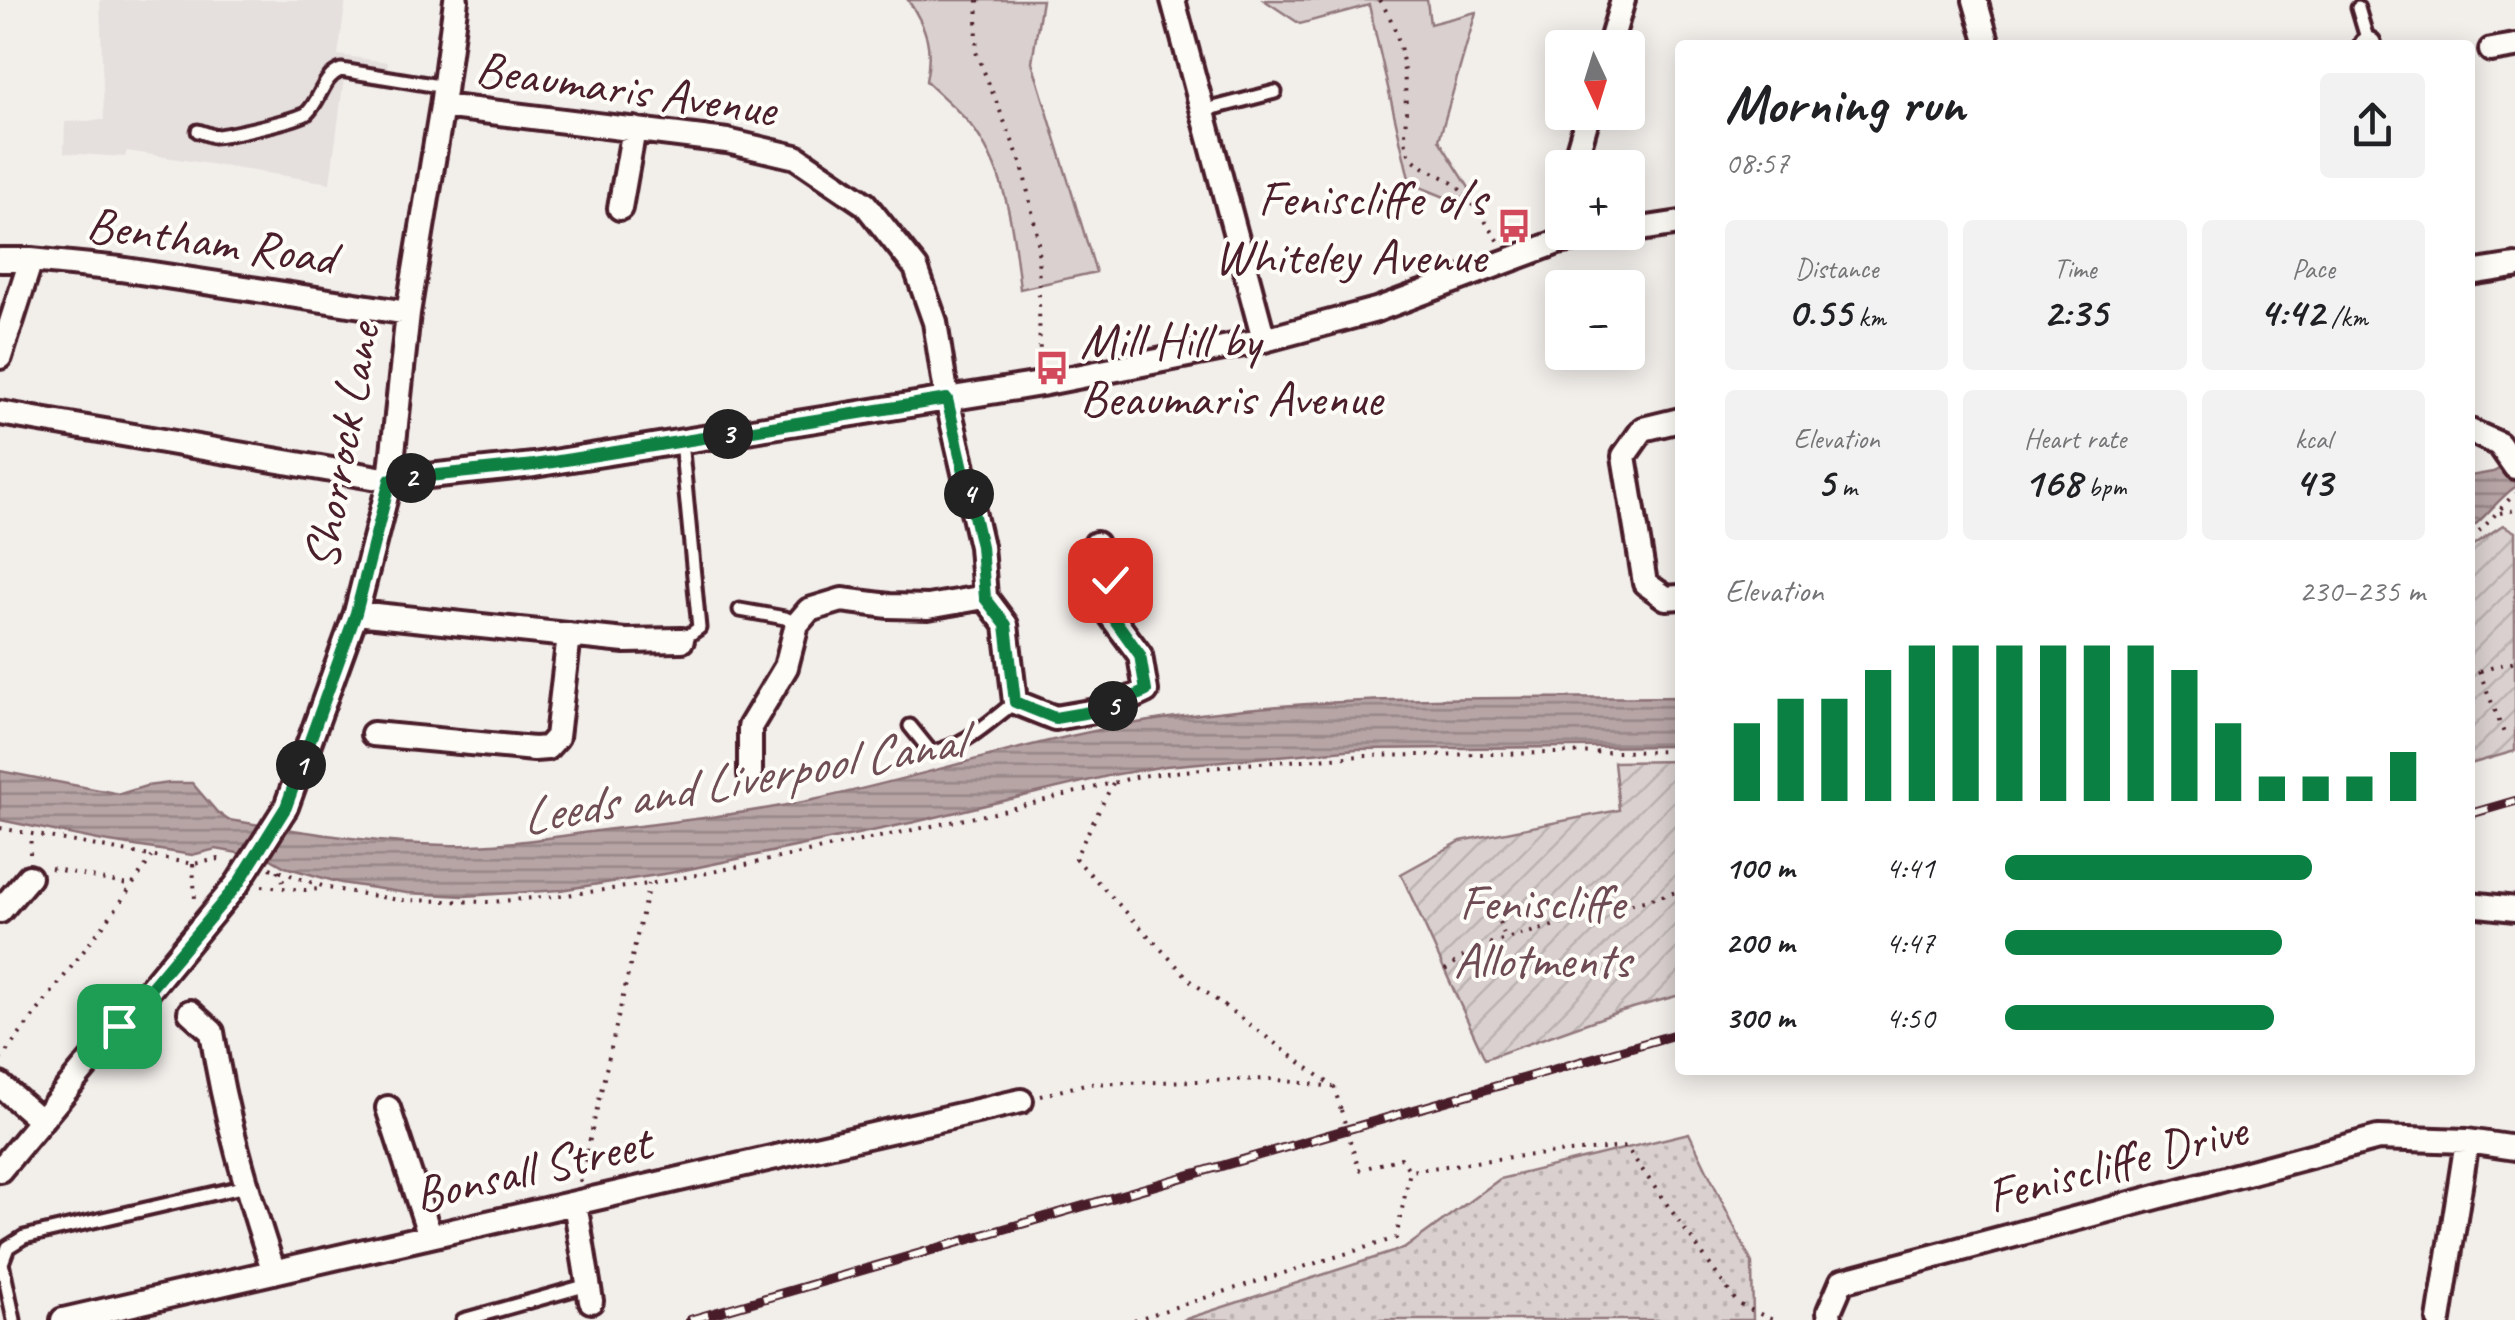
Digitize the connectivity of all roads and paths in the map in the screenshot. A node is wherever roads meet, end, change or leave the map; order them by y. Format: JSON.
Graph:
{"nodes":[{"id":1,"x":456,"y":0,"type":"edge"},
{"id":2,"x":969,"y":0,"type":"edge"},
{"id":3,"x":978,"y":0,"type":"edge"},
{"id":4,"x":1173,"y":0,"type":"edge"},
{"id":5,"x":1380,"y":0,"type":"edge"},
{"id":6,"x":1623,"y":0,"type":"edge"},
{"id":7,"x":1974,"y":0,"type":"edge"},
{"id":8,"x":978,"y":8,"type":"junction"},
{"id":9,"x":2358,"y":8,"type":"dead end"},
{"id":10,"x":1614,"y":30,"type":"edge"},
{"id":11,"x":1986,"y":40,"type":"edge"},
{"id":12,"x":2367,"y":40,"type":"edge"},
{"id":13,"x":1275,"y":92,"type":"dead end"},
{"id":14,"x":444,"y":96,"type":"junction"},
{"id":15,"x":1202,"y":111,"type":"junction"},
{"id":16,"x":634,"y":129,"type":"junction"},
{"id":17,"x":198,"y":130,"type":"dead end"},
{"id":18,"x":620,"y":208,"type":"dead end"},
{"id":19,"x":1675,"y":224,"type":"edge"},
{"id":20,"x":1645,"y":228,"type":"edge"},
{"id":21,"x":1545,"y":239,"type":"edge"},
{"id":22,"x":0,"y":260,"type":"edge"},
{"id":23,"x":31,"y":260,"type":"junction"},
{"id":24,"x":1511,"y":260,"type":"junction"},
{"id":25,"x":2515,"y":266,"type":"edge"},
{"id":26,"x":2475,"y":272,"type":"edge"},
{"id":27,"x":408,"y":313,"type":"junction"},
{"id":28,"x":1264,"y":340,"type":"junction"},
{"id":29,"x":0,"y":357,"type":"edge"},
{"id":30,"x":1041,"y":384,"type":"junction"},
{"id":31,"x":947,"y":399,"type":"junction"},
{"id":32,"x":0,"y":413,"type":"edge"},
{"id":33,"x":1675,"y":421,"type":"edge"},
{"id":34,"x":2475,"y":434,"type":"edge"},
{"id":35,"x":681,"y":441,"type":"junction"},
{"id":36,"x":2511,"y":460,"type":"edge"},
{"id":37,"x":390,"y":480,"type":"junction"},
{"id":38,"x":2515,"y":493,"type":"edge"},
{"id":39,"x":2515,"y":510,"type":"edge"},
{"id":40,"x":2497,"y":514,"type":"junction"},
{"id":41,"x":2475,"y":533,"type":"edge"},
{"id":42,"x":1096,"y":544,"type":"dead end"},
{"id":43,"x":1675,"y":597,"type":"edge"},
{"id":44,"x":985,"y":598,"type":"junction"},
{"id":45,"x":740,"y":610,"type":"dead end"},
{"id":46,"x":356,"y":613,"type":"junction"},
{"id":47,"x":797,"y":624,"type":"junction"},
{"id":48,"x":569,"y":635,"type":"junction"},
{"id":49,"x":682,"y":640,"type":"joint"},
{"id":50,"x":2515,"y":661,"type":"edge"},
{"id":51,"x":2479,"y":671,"type":"junction"},
{"id":52,"x":2475,"y":672,"type":"edge"},
{"id":53,"x":1015,"y":702,"type":"junction"},
{"id":54,"x":910,"y":726,"type":"dead end"},
{"id":55,"x":2504,"y":733,"type":"dead end"},
{"id":56,"x":372,"y":734,"type":"dead end"},
{"id":57,"x":1675,"y":751,"type":"edge"},
{"id":58,"x":750,"y":774,"type":"dead end"},
{"id":59,"x":1114,"y":782,"type":"junction"},
{"id":60,"x":0,"y":828,"type":"edge"},
{"id":61,"x":152,"y":856,"type":"junction"},
{"id":62,"x":268,"y":867,"type":"dead end"},
{"id":63,"x":278,"y":870,"type":"junction"},
{"id":64,"x":236,"y":873,"type":"junction"},
{"id":65,"x":29,"y":877,"type":"joint"},
{"id":66,"x":649,"y":884,"type":"junction"},
{"id":67,"x":132,"y":886,"type":"junction"},
{"id":68,"x":328,"y":888,"type":"junction"},
{"id":69,"x":1675,"y":892,"type":"edge"},
{"id":70,"x":2475,"y":904,"type":"edge"},
{"id":71,"x":2515,"y":908,"type":"edge"},
{"id":72,"x":0,"y":911,"type":"edge"},
{"id":73,"x":1499,"y":922,"type":"dead end"},
{"id":74,"x":1506,"y":939,"type":"junction"},
{"id":75,"x":1445,"y":970,"type":"dead end"},
{"id":76,"x":190,"y":1012,"type":"dead end"},
{"id":77,"x":0,"y":1060,"type":"edge"},
{"id":78,"x":0,"y":1085,"type":"edge"},
{"id":79,"x":1334,"y":1087,"type":"junction"},
{"id":80,"x":1020,"y":1101,"type":"joint"},
{"id":81,"x":388,"y":1108,"type":"dead end"},
{"id":82,"x":40,"y":1120,"type":"junction"},
{"id":83,"x":2468,"y":1141,"type":"junction"},
{"id":84,"x":2515,"y":1148,"type":"edge"},
{"id":85,"x":0,"y":1170,"type":"edge"},
{"id":86,"x":1410,"y":1171,"type":"junction"},
{"id":87,"x":246,"y":1186,"type":"junction"},
{"id":88,"x":575,"y":1203,"type":"junction"},
{"id":89,"x":430,"y":1236,"type":"junction"},
{"id":90,"x":274,"y":1272,"type":"junction"},
{"id":91,"x":590,"y":1293,"type":"joint"},
{"id":92,"x":14,"y":1320,"type":"edge"},
{"id":93,"x":63,"y":1320,"type":"edge"},
{"id":94,"x":463,"y":1320,"type":"edge"},
{"id":95,"x":1134,"y":1320,"type":"edge"},
{"id":96,"x":1773,"y":1320,"type":"edge"},
{"id":97,"x":1830,"y":1320,"type":"edge"},
{"id":98,"x":2439,"y":1320,"type":"edge"}],
"edges":[{"from":1,"to":14,"type":"street","name":"Shorrock Lane"},
{"from":2,"to":8,"type":"path"},
{"from":3,"to":8,"type":"path"},
{"from":4,"to":15,"type":"street"},
{"from":5,"to":24,"type":"path"},
{"from":6,"to":10,"type":"street"},
{"from":7,"to":11,"type":"street"},
{"from":8,"to":30,"type":"path"},
{"from":9,"to":12,"type":"lane"},
{"from":13,"to":15,"type":"lane"},
{"from":14,"to":16,"type":"street","name":"Beaumaris Avenue"},
{"from":14,"to":17,"type":"lane"},
{"from":14,"to":27,"type":"street","name":"Shorrock Lane"},
{"from":15,"to":28,"type":"street"},
{"from":16,"to":18,"type":"street"},
{"from":16,"to":31,"type":"street","name":"Beaumaris Avenue"},
{"from":19,"to":20,"type":"street"},
{"from":21,"to":24,"type":"street"},
{"from":22,"to":23,"type":"street","name":"Bentham Road"},
{"from":23,"to":27,"type":"street","name":"Bentham Road"},
{"from":23,"to":29,"type":"street"},
{"from":24,"to":28,"type":"street"},
{"from":25,"to":26,"type":"street"},
{"from":27,"to":37,"type":"street","name":"Shorrock Lane"},
{"from":28,"to":30,"type":"street"},
{"from":30,"to":31,"type":"street"},
{"from":31,"to":35,"type":"street"},
{"from":31,"to":44,"type":"street","name":"Beaumaris Avenue"},
{"from":32,"to":37,"type":"street"},
{"from":33,"to":43,"type":"street"},
{"from":34,"to":36,"type":"street"},
{"from":35,"to":37,"type":"street"},
{"from":35,"to":49,"type":"lane"},
{"from":37,"to":46,"type":"street","name":"Shorrock Lane"},
{"from":38,"to":40,"type":"path"},
{"from":39,"to":40,"type":"path"},
{"from":40,"to":41,"type":"path"},
{"from":42,"to":53,"type":"street"},
{"from":44,"to":47,"type":"street"},
{"from":44,"to":53,"type":"street"},
{"from":45,"to":47,"type":"lane"},
{"from":46,"to":48,"type":"street"},
{"from":46,"to":64,"type":"street","name":"Shorrock Lane","bridge":true},
{"from":47,"to":58,"type":"street"},
{"from":48,"to":49,"type":"street"},
{"from":48,"to":56,"type":"street"},
{"from":50,"to":51,"type":"path"},
{"from":51,"to":52,"type":"path"},
{"from":51,"to":55,"type":"path"},
{"from":53,"to":54,"type":"lane"},
{"from":57,"to":59,"type":"path"},
{"from":59,"to":66,"type":"path"},
{"from":59,"to":79,"type":"path"},
{"from":60,"to":61,"type":"path"},
{"from":61,"to":64,"type":"path"},
{"from":61,"to":67,"type":"path"},
{"from":62,"to":63,"type":"path"},
{"from":63,"to":68,"type":"path"},
{"from":63,"to":68,"type":"path"},
{"from":64,"to":82,"type":"street","name":"Shorrock Lane"},
{"from":65,"to":67,"type":"path"},
{"from":65,"to":72,"type":"street"},
{"from":66,"to":68,"type":"path"},
{"from":66,"to":88,"type":"path"},
{"from":67,"to":77,"type":"path"},
{"from":69,"to":74,"type":"path"},
{"from":70,"to":71,"type":"street"},
{"from":73,"to":74,"type":"path"},
{"from":74,"to":75,"type":"path"},
{"from":76,"to":87,"type":"street"},
{"from":78,"to":82,"type":"street"},
{"from":79,"to":80,"type":"path"},
{"from":79,"to":86,"type":"path","bridge":true},
{"from":80,"to":88,"type":"street","name":"Bonsall Street"},
{"from":81,"to":89,"type":"street"},
{"from":82,"to":85,"type":"street"},
{"from":83,"to":84,"type":"street","name":"Feniscliffe Drive"},
{"from":83,"to":97,"type":"street","name":"Feniscliffe Drive"},
{"from":83,"to":98,"type":"street"},
{"from":86,"to":95,"type":"path"},
{"from":86,"to":96,"type":"path"},
{"from":87,"to":90,"type":"street"},
{"from":87,"to":92,"type":"lane"},
{"from":88,"to":89,"type":"street","name":"Bonsall Street"},
{"from":88,"to":91,"type":"street"},
{"from":89,"to":90,"type":"street","name":"Bonsall Street"},
{"from":90,"to":93,"type":"street","name":"Bonsall Street"},
{"from":91,"to":94,"type":"lane"}]}
